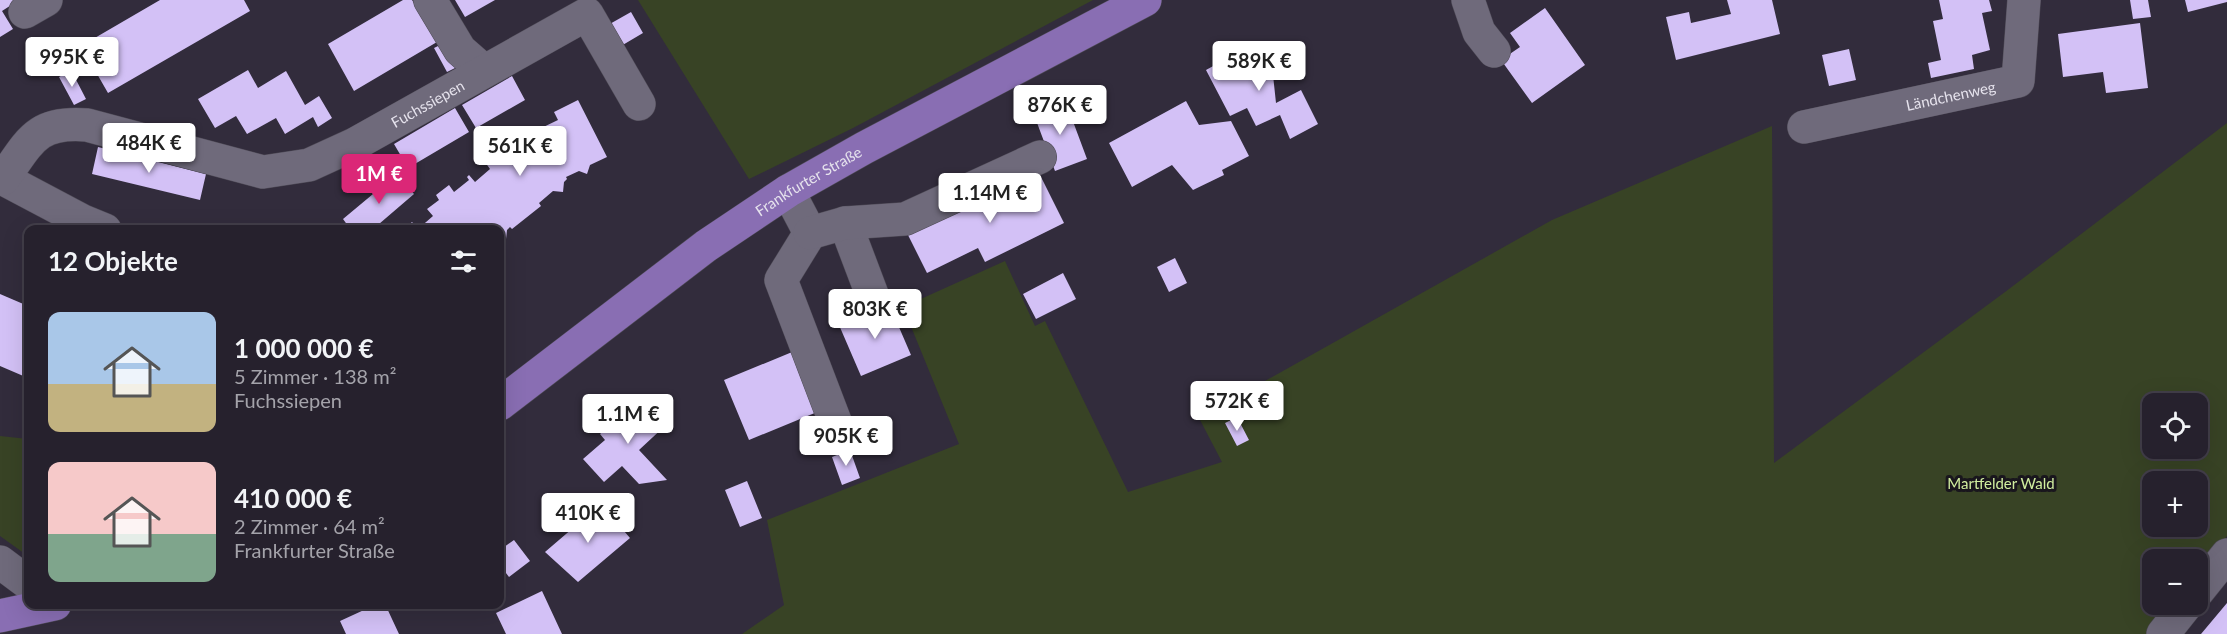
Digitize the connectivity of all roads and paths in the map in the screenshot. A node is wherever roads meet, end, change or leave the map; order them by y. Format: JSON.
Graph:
{"nodes":[{"id":1,"x":430,"y":0,"type":"edge"},
{"id":2,"x":1145,"y":0,"type":"edge"},
{"id":3,"x":1468,"y":0,"type":"edge"},
{"id":4,"x":2024,"y":0,"type":"edge"},
{"id":5,"x":1494,"y":51,"type":"dead end"},
{"id":6,"x":484,"y":71,"type":"junction"},
{"id":7,"x":639,"y":104,"type":"dead end"},
{"id":8,"x":1804,"y":127,"type":"dead end"},
{"id":9,"x":1040,"y":157,"type":"dead end"},
{"id":10,"x":2,"y":178,"type":"edge"},
{"id":11,"x":788,"y":191,"type":"junction"},
{"id":12,"x":845,"y":223,"type":"junction"},
{"id":13,"x":93,"y":225,"type":"edge"},
{"id":14,"x":810,"y":233,"type":"junction"},
{"id":15,"x":873,"y":297,"type":"dead end"},
{"id":16,"x":504,"y":401,"type":"edge"},
{"id":17,"x":841,"y":437,"type":"dead end"},
{"id":18,"x":2227,"y":555,"type":"edge"},
{"id":19,"x":0,"y":562,"type":"edge"},
{"id":20,"x":2208,"y":579,"type":"edge"},
{"id":21,"x":24,"y":580,"type":"edge"},
{"id":22,"x":32,"y":609,"type":"edge"},
{"id":23,"x":2178,"y":615,"type":"edge"},
{"id":24,"x":0,"y":616,"type":"edge"},
{"id":25,"x":2163,"y":634,"type":"edge"}],
"edges":[{"from":1,"to":6,"type":"street"},
{"from":2,"to":11,"type":"main road","name":"Frankfurter Straße"},
{"from":3,"to":5,"type":"street"},
{"from":4,"to":8,"type":"street","name":"Ländchenweg"},
{"from":6,"to":7,"type":"street","name":"Fuchssiepen"},
{"from":6,"to":10,"type":"street","name":"Fuchssiepen"},
{"from":9,"to":12,"type":"street"},
{"from":10,"to":13,"type":"street"},
{"from":11,"to":14,"type":"street"},
{"from":11,"to":16,"type":"main road","name":"Frankfurter Straße"},
{"from":12,"to":14,"type":"street"},
{"from":12,"to":15,"type":"street"},
{"from":14,"to":17,"type":"street"},
{"from":18,"to":20,"type":"street"},
{"from":19,"to":21,"type":"street"},
{"from":22,"to":24,"type":"main road"},
{"from":23,"to":25,"type":"street"}]}
